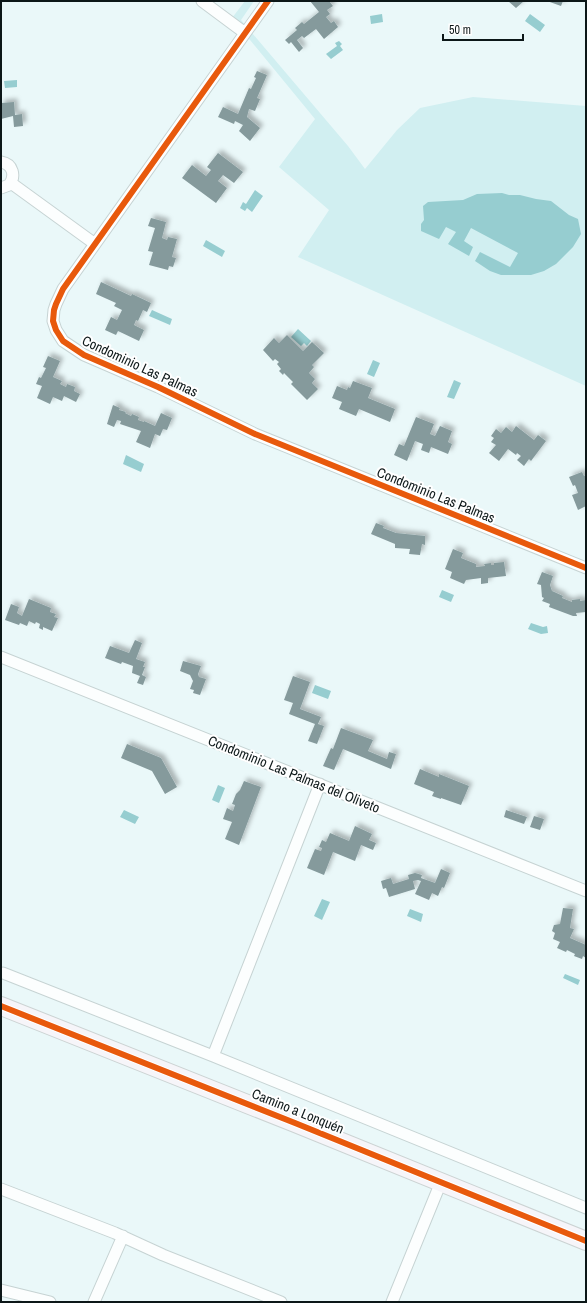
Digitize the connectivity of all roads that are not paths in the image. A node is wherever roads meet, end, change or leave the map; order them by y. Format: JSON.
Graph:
{"nodes":[{"id":1,"x":202,"y":1,"type":"edge"},
{"id":2,"x":268,"y":1,"type":"edge"},
{"id":3,"x":245,"y":33,"type":"junction"},
{"id":4,"x":1,"y":162,"type":"edge"},
{"id":5,"x":6,"y":186,"type":"edge"},
{"id":6,"x":95,"y":244,"type":"junction"},
{"id":7,"x":586,"y":568,"type":"edge"},
{"id":8,"x":1,"y":657,"type":"edge"},
{"id":9,"x":320,"y":784,"type":"junction"},
{"id":10,"x":586,"y":891,"type":"edge"},
{"id":11,"x":2,"y":973,"type":"dead end"},
{"id":12,"x":1,"y":1006,"type":"edge"},
{"id":13,"x":213,"y":1056,"type":"junction"},
{"id":14,"x":440,"y":1182,"type":"junction"},
{"id":15,"x":1,"y":1189,"type":"edge"},
{"id":16,"x":586,"y":1208,"type":"edge"},
{"id":17,"x":123,"y":1236,"type":"junction"},
{"id":18,"x":586,"y":1240,"type":"edge"},
{"id":19,"x":1,"y":1290,"type":"edge"},
{"id":20,"x":50,"y":1302,"type":"edge"},
{"id":21,"x":94,"y":1302,"type":"edge"},
{"id":22,"x":281,"y":1302,"type":"edge"},
{"id":23,"x":392,"y":1302,"type":"edge"}],
"edges":[{"from":1,"to":3,"type":"street"},
{"from":2,"to":3,"type":"street","name":"Condominio Las Palmas"},
{"from":3,"to":6,"type":"street","name":"Condominio Las Palmas"},
{"from":4,"to":5,"type":"street"},
{"from":5,"to":6,"type":"street"},
{"from":6,"to":7,"type":"street","name":"Condominio Las Palmas"},
{"from":8,"to":9,"type":"street","name":"Condominio Las Palmas del Oliveto"},
{"from":9,"to":10,"type":"street","name":"Condominio Las Palmas del Oliveto"},
{"from":9,"to":13,"type":"street"},
{"from":11,"to":13,"type":"street"},
{"from":12,"to":14,"type":"main road","name":"Camino a Lonquén"},
{"from":13,"to":16,"type":"street"},
{"from":14,"to":18,"type":"main road","name":"Camino a Lonquén"},
{"from":14,"to":23,"type":"street"},
{"from":15,"to":17,"type":"street"},
{"from":17,"to":21,"type":"street"},
{"from":17,"to":22,"type":"street"},
{"from":19,"to":20,"type":"street"}]}
